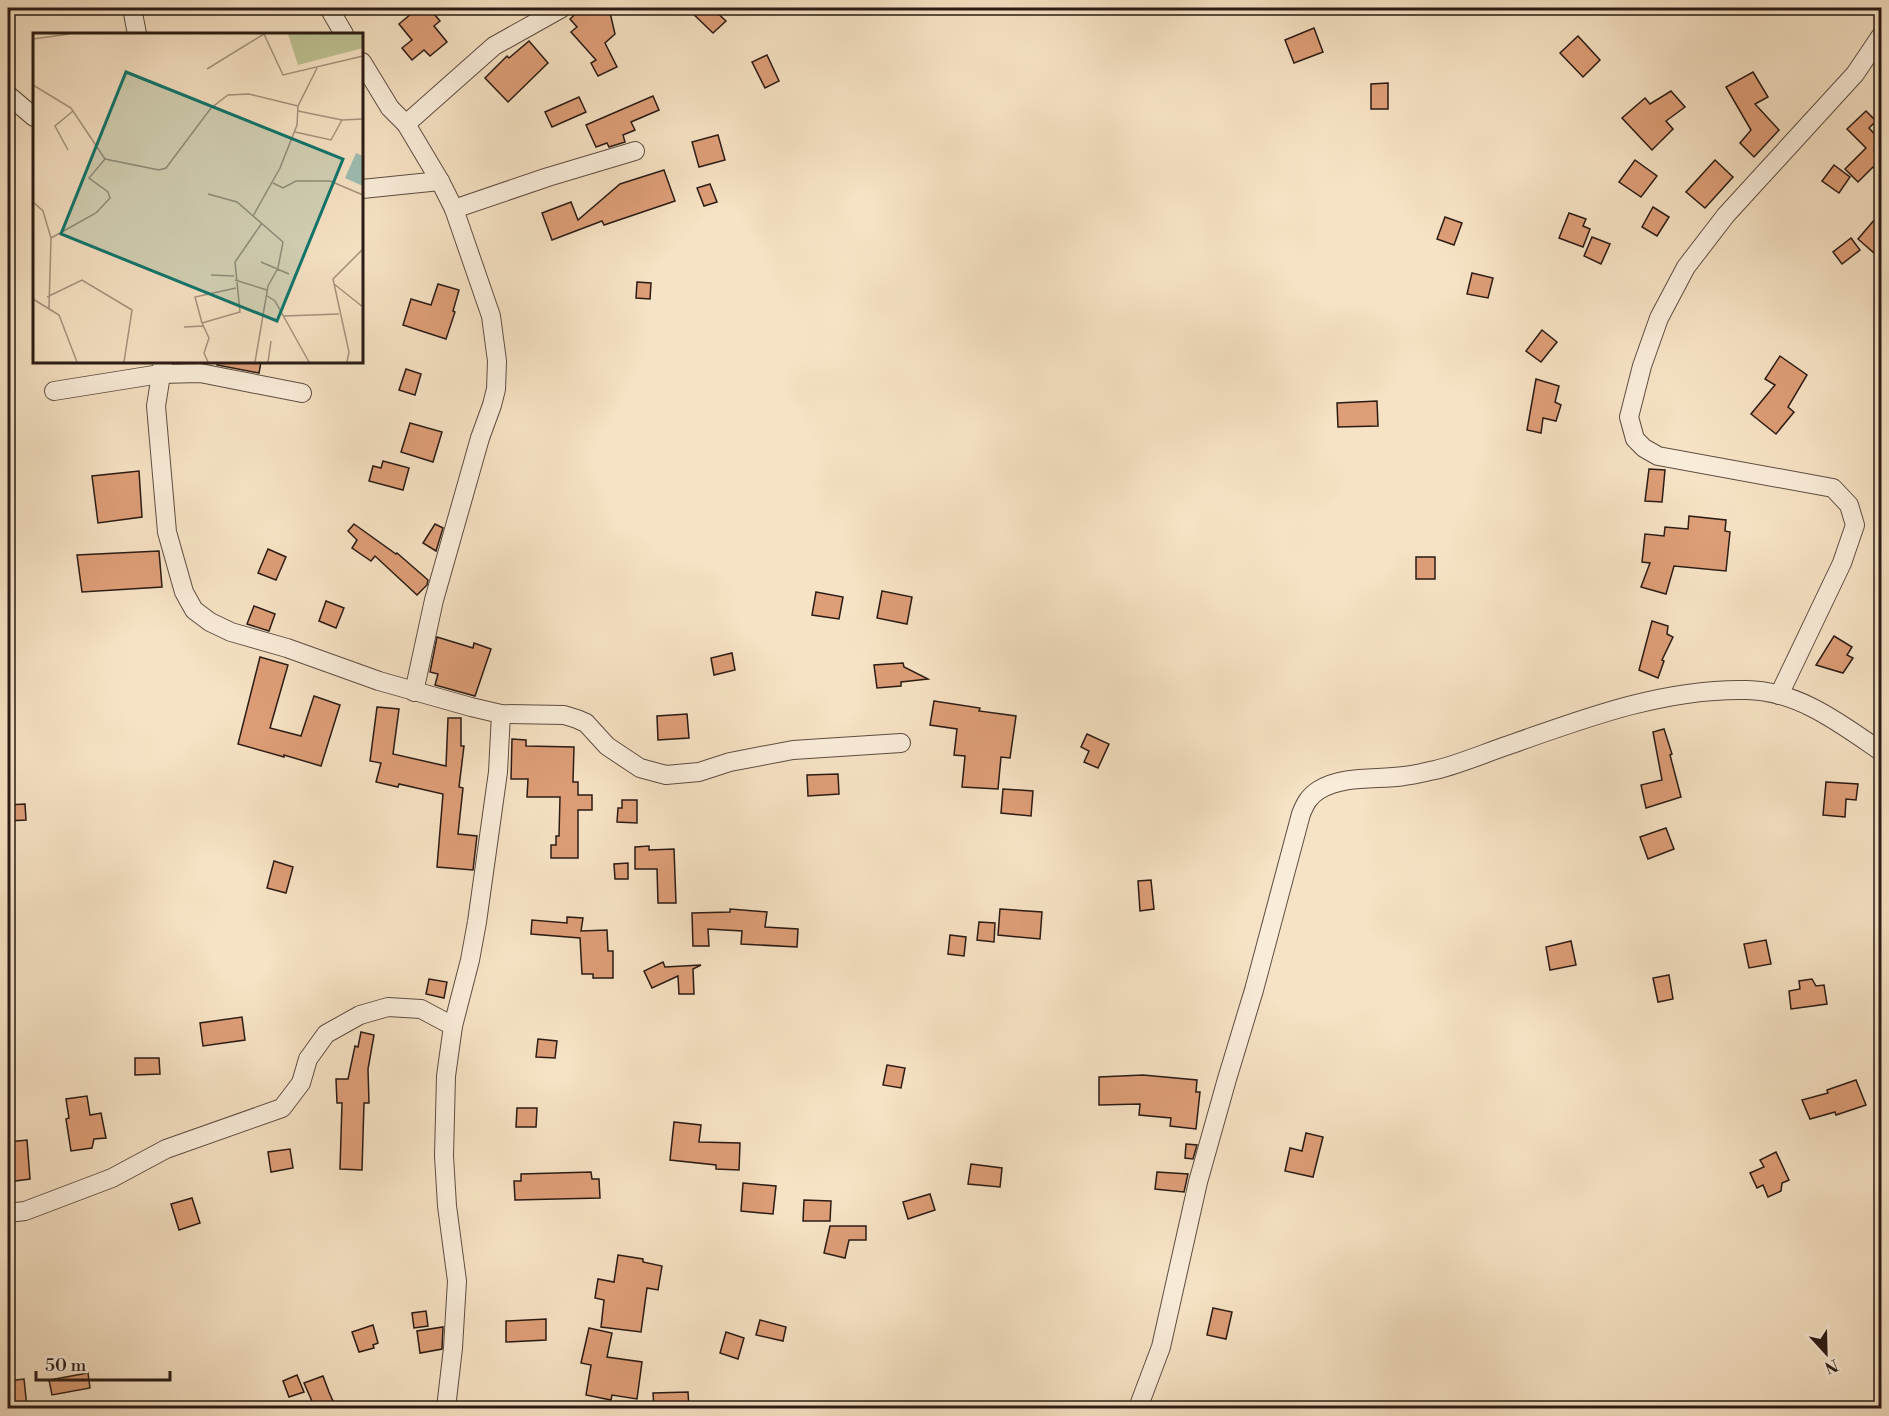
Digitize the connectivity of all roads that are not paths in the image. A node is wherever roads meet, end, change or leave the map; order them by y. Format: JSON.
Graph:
{"nodes":[{"id":1,"x":132,"y":8,"type":"edge"},
{"id":2,"x":329,"y":8,"type":"edge"},
{"id":3,"x":562,"y":8,"type":"edge"},
{"id":4,"x":137,"y":33,"type":"edge"},
{"id":5,"x":343,"y":33,"type":"edge"},
{"id":6,"x":1881,"y":34,"type":"edge"},
{"id":7,"x":363,"y":64,"type":"edge"},
{"id":8,"x":8,"y":95,"type":"edge"},
{"id":9,"x":33,"y":116,"type":"edge"},
{"id":10,"x":406,"y":124,"type":"junction"},
{"id":11,"x":635,"y":151,"type":"dead end"},
{"id":12,"x":440,"y":181,"type":"junction"},
{"id":13,"x":363,"y":189,"type":"edge"},
{"id":14,"x":454,"y":209,"type":"junction"},
{"id":15,"x":161,"y":368,"type":"edge"},
{"id":16,"x":54,"y":392,"type":"dead end"},
{"id":17,"x":302,"y":393,"type":"dead end"},
{"id":18,"x":414,"y":692,"type":"junction"},
{"id":19,"x":1779,"y":695,"type":"junction"},
{"id":20,"x":501,"y":714,"type":"junction"},
{"id":21,"x":902,"y":743,"type":"dead end"},
{"id":22,"x":1881,"y":752,"type":"edge"},
{"id":23,"x":453,"y":1026,"type":"junction"},
{"id":24,"x":8,"y":1213,"type":"edge"},
{"id":25,"x":446,"y":1408,"type":"edge"},
{"id":26,"x":1138,"y":1408,"type":"edge"}],
"edges":[{"from":1,"to":4,"type":"street"},
{"from":2,"to":5,"type":"street"},
{"from":3,"to":10,"type":"street"},
{"from":6,"to":19,"type":"street"},
{"from":7,"to":10,"type":"street"},
{"from":8,"to":9,"type":"street"},
{"from":10,"to":12,"type":"street"},
{"from":11,"to":14,"type":"street"},
{"from":12,"to":13,"type":"street"},
{"from":12,"to":14,"type":"street"},
{"from":14,"to":18,"type":"street"},
{"from":15,"to":16,"type":"street"},
{"from":15,"to":17,"type":"street"},
{"from":15,"to":18,"type":"street"},
{"from":18,"to":20,"type":"street"},
{"from":19,"to":22,"type":"street"},
{"from":19,"to":26,"type":"street"},
{"from":20,"to":21,"type":"street"},
{"from":20,"to":23,"type":"street"},
{"from":23,"to":24,"type":"street"},
{"from":23,"to":25,"type":"street"}]}
